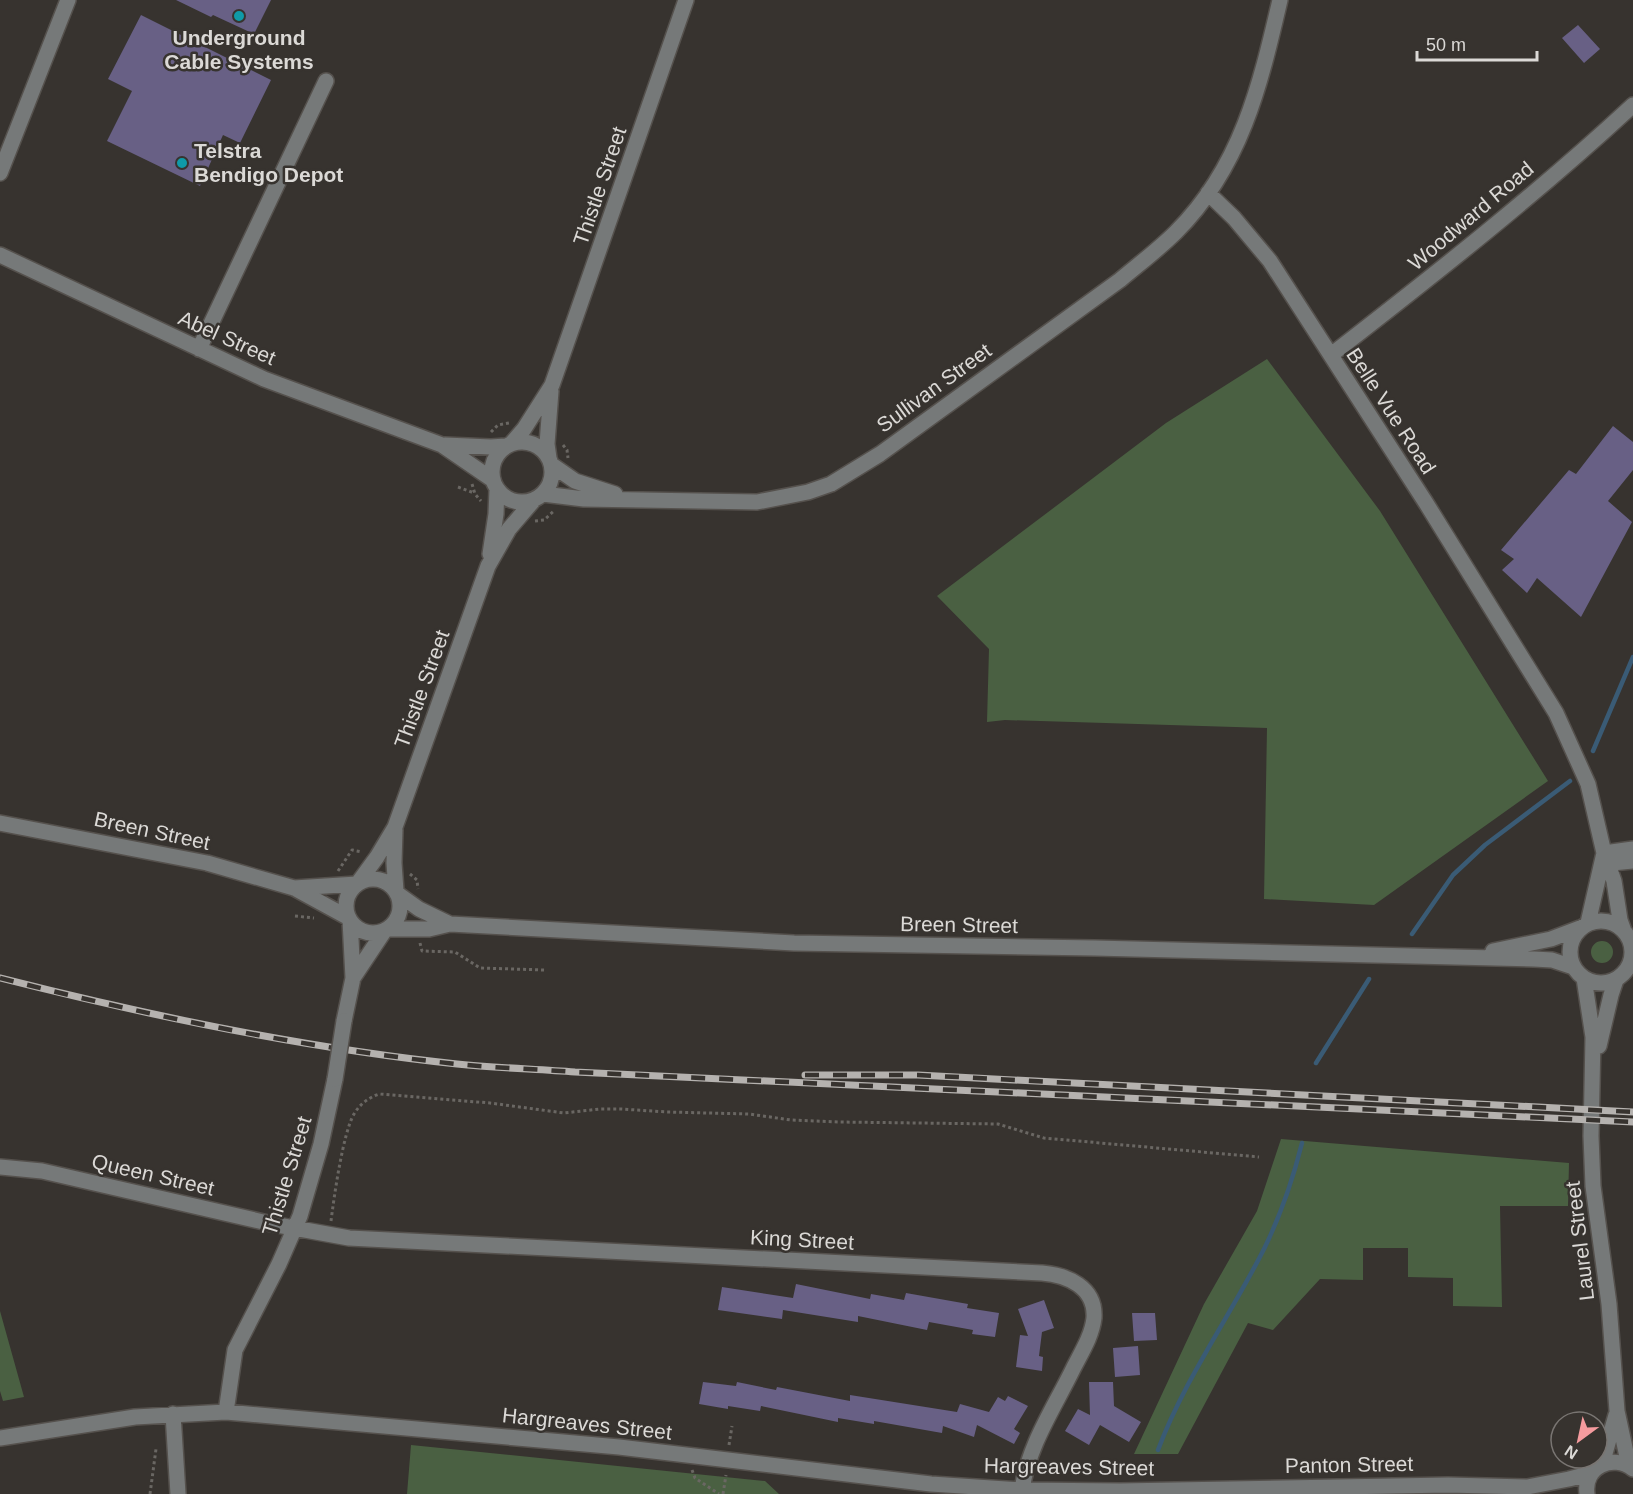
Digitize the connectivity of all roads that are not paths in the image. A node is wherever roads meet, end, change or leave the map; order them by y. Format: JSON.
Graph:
{"nodes":[{"id":1,"x":68,"y":0,"type":"edge"},
{"id":2,"x":686,"y":0,"type":"edge"},
{"id":3,"x":1280,"y":0,"type":"edge"},
{"id":4,"x":326,"y":81,"type":"dead end"},
{"id":5,"x":1633,"y":105,"type":"edge"},
{"id":6,"x":0,"y":173,"type":"edge"},
{"id":7,"x":1208,"y":193,"type":"junction"},
{"id":8,"x":0,"y":255,"type":"edge"},
{"id":9,"x":199,"y":349,"type":"junction"},
{"id":10,"x":1331,"y":355,"type":"junction"},
{"id":11,"x":552,"y":385,"type":"junction"},
{"id":12,"x":442,"y":445,"type":"junction"},
{"id":13,"x":508,"y":445,"type":"junction"},
{"id":14,"x":551,"y":462,"type":"junction"},
{"id":15,"x":495,"y":485,"type":"junction"},
{"id":16,"x":538,"y":497,"type":"junction"},
{"id":17,"x":635,"y":499,"type":"junction"},
{"id":18,"x":488,"y":566,"type":"junction"},
{"id":19,"x":0,"y":823,"type":"edge"},
{"id":20,"x":395,"y":827,"type":"junction"},
{"id":21,"x":1633,"y":849,"type":"edge"},
{"id":22,"x":1605,"y":861,"type":"junction"},
{"id":23,"x":1633,"y":861,"type":"edge"},
{"id":24,"x":357,"y":883,"type":"junction"},
{"id":25,"x":294,"y":888,"type":"junction"},
{"id":26,"x":397,"y":892,"type":"junction"},
{"id":27,"x":349,"y":919,"type":"junction"},
{"id":28,"x":450,"y":924,"type":"junction"},
{"id":29,"x":1584,"y":926,"type":"junction"},
{"id":30,"x":386,"y":930,"type":"junction"},
{"id":31,"x":1628,"y":935,"type":"edge"},
{"id":32,"x":1467,"y":957,"type":"junction"},
{"id":33,"x":1631,"y":966,"type":"edge"},
{"id":34,"x":1573,"y":967,"type":"junction"},
{"id":35,"x":353,"y":978,"type":"junction"},
{"id":36,"x":1584,"y":978,"type":"junction"},
{"id":37,"x":1616,"y":980,"type":"junction"},
{"id":38,"x":1594,"y":1066,"type":"junction"},
{"id":39,"x":0,"y":1167,"type":"edge"},
{"id":40,"x":296,"y":1228,"type":"junction"},
{"id":41,"x":1617,"y":1411,"type":"junction"},
{"id":42,"x":226,"y":1412,"type":"junction"},
{"id":43,"x":173,"y":1414,"type":"junction"},
{"id":44,"x":1609,"y":1434,"type":"edge"},
{"id":45,"x":0,"y":1438,"type":"edge"},
{"id":46,"x":1609,"y":1463,"type":"edge"},
{"id":47,"x":1631,"y":1467,"type":"edge"},
{"id":48,"x":1594,"y":1470,"type":"edge"},
{"id":49,"x":1596,"y":1470,"type":"edge"},
{"id":50,"x":1527,"y":1486,"type":"junction"},
{"id":51,"x":1022,"y":1490,"type":"junction"},
{"id":52,"x":1172,"y":1492,"type":"edge"},
{"id":53,"x":178,"y":1494,"type":"edge"},
{"id":54,"x":1556,"y":1494,"type":"edge"},
{"id":55,"x":1587,"y":1494,"type":"edge"}],
"edges":[{"from":1,"to":6,"type":"street"},
{"from":2,"to":11,"type":"street","name":"Thistle Street"},
{"from":3,"to":7,"type":"street"},
{"from":4,"to":9,"type":"street"},
{"from":5,"to":10,"type":"street","name":"Woodward Road"},
{"from":7,"to":10,"type":"street","name":"Belle Vue Road"},
{"from":7,"to":17,"type":"street","name":"Sullivan Street"},
{"from":8,"to":9,"type":"street","name":"Abel Street"},
{"from":9,"to":12,"type":"street","name":"Abel Street"},
{"from":10,"to":22,"type":"street","name":"Belle Vue Road"},
{"from":11,"to":13,"type":"street","name":"Thistle Street"},
{"from":11,"to":14,"type":"street","name":"Thistle Street"},
{"from":12,"to":13,"type":"street","name":"Abel Street"},
{"from":12,"to":15,"type":"street","name":"Abel Street"},
{"from":13,"to":14,"type":"street"},
{"from":13,"to":15,"type":"street"},
{"from":14,"to":16,"type":"street"},
{"from":14,"to":17,"type":"street","name":"Sullivan Street"},
{"from":15,"to":16,"type":"street"},
{"from":15,"to":18,"type":"street","name":"Thistle Street"},
{"from":16,"to":17,"type":"street","name":"Sullivan Street"},
{"from":16,"to":18,"type":"street","name":"Thistle Street"},
{"from":18,"to":20,"type":"street","name":"Thistle Street"},
{"from":19,"to":25,"type":"street","name":"Breen Street"},
{"from":20,"to":24,"type":"street","name":"Thistle Street"},
{"from":20,"to":26,"type":"street","name":"Thistle Street"},
{"from":21,"to":22,"type":"street"},
{"from":22,"to":23,"type":"street"},
{"from":22,"to":29,"type":"street","name":"Belle Vue Road"},
{"from":22,"to":31,"type":"street","name":"Belle Vue Road"},
{"from":24,"to":25,"type":"street","name":"Breen Street"},
{"from":24,"to":26,"type":"street"},
{"from":24,"to":27,"type":"street"},
{"from":25,"to":27,"type":"street","name":"Breen Street"},
{"from":26,"to":28,"type":"street","name":"Breen Street"},
{"from":26,"to":30,"type":"street"},
{"from":27,"to":30,"type":"street"},
{"from":27,"to":35,"type":"street","name":"Thistle Street"},
{"from":28,"to":30,"type":"street","name":"Breen Street"},
{"from":28,"to":32,"type":"street","name":"Breen Street"},
{"from":29,"to":31,"type":"street"},
{"from":29,"to":32,"type":"street","name":"Breen Street"},
{"from":29,"to":34,"type":"street"},
{"from":30,"to":35,"type":"street","name":"Thistle Street"},
{"from":31,"to":33,"type":"street"},
{"from":32,"to":34,"type":"street","name":"Breen Street"},
{"from":33,"to":37,"type":"street"},
{"from":34,"to":36,"type":"street"},
{"from":35,"to":40,"type":"street","name":"Thistle Street","bridge":true},
{"from":36,"to":37,"type":"street"},
{"from":36,"to":38,"type":"street","name":"Laurel Street"},
{"from":37,"to":38,"type":"street","name":"Laurel Street"},
{"from":38,"to":41,"type":"street","name":"Laurel Street"},
{"from":39,"to":40,"type":"street","name":"Queen Street"},
{"from":40,"to":42,"type":"street","name":"Thistle Street"},
{"from":40,"to":51,"type":"street","name":"King Street"},
{"from":41,"to":44,"type":"street","name":"Laurel Street"},
{"from":41,"to":47,"type":"street","name":"Laurel Street"},
{"from":42,"to":43,"type":"street","name":"Hargreaves Street"},
{"from":42,"to":51,"type":"street","name":"Hargreaves Street"},
{"from":43,"to":45,"type":"street","name":"Hargreaves Street"},
{"from":43,"to":53,"type":"street"},
{"from":46,"to":47,"type":"street"},
{"from":48,"to":50,"type":"street"},
{"from":49,"to":55,"type":"street","name":"Laurel Street"},
{"from":50,"to":52,"type":"street","name":"Panton Street"},
{"from":50,"to":54,"type":"street"},
{"from":51,"to":52,"type":"street","name":"Hargreaves Street"}]}
